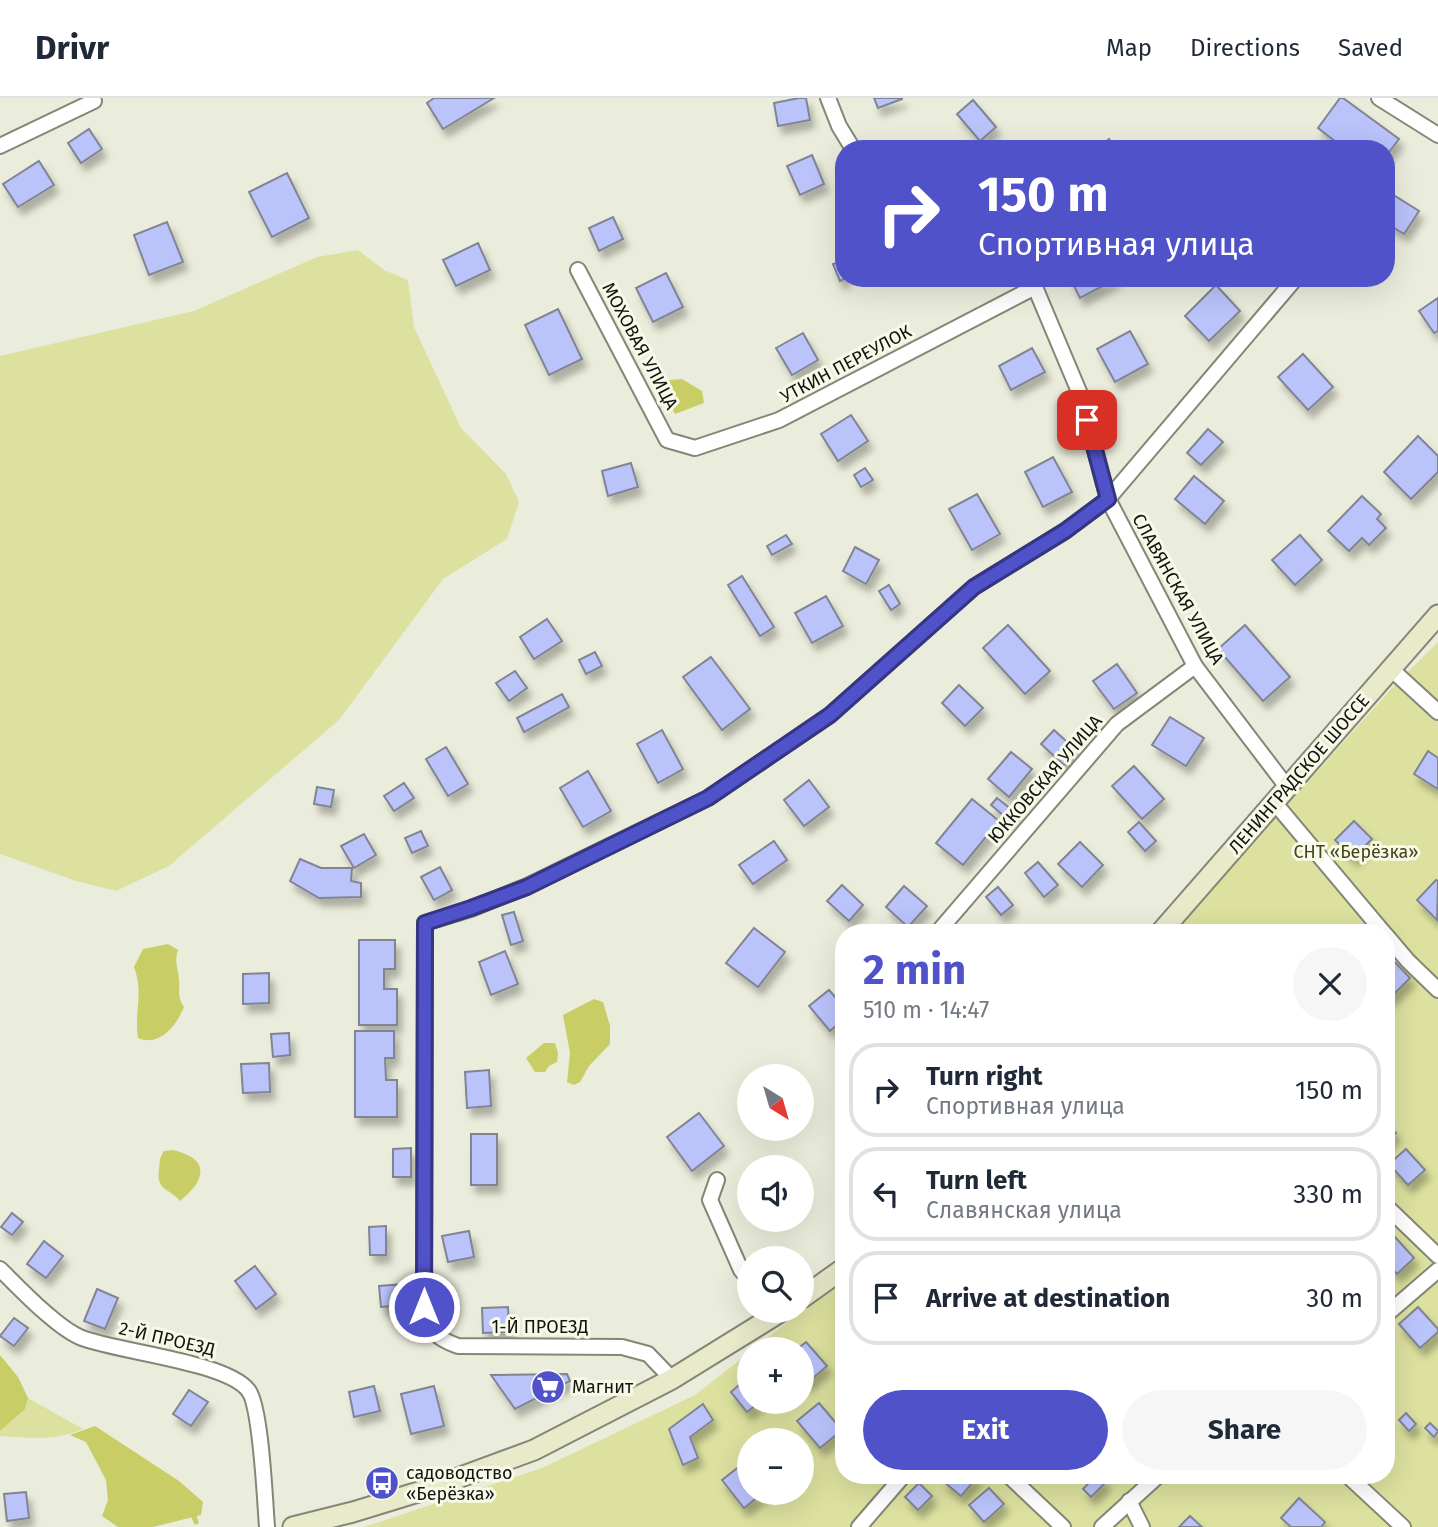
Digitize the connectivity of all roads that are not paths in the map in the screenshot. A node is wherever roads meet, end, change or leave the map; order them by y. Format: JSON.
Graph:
{"nodes":[{"id":1,"x":828,"y":98,"type":"edge"},
{"id":2,"x":1380,"y":98,"type":"edge"},
{"id":3,"x":94,"y":101,"type":"dead end"},
{"id":4,"x":1438,"y":135,"type":"edge"},
{"id":5,"x":848,"y":140,"type":"edge"},
{"id":6,"x":0,"y":146,"type":"edge"},
{"id":7,"x":578,"y":270,"type":"dead end"},
{"id":8,"x":1033,"y":287,"type":"edge"},
{"id":9,"x":1035,"y":287,"type":"edge"},
{"id":10,"x":1288,"y":287,"type":"edge"},
{"id":11,"x":667,"y":440,"type":"joint"},
{"id":12,"x":1108,"y":499,"type":"junction"},
{"id":13,"x":1438,"y":615,"type":"edge"},
{"id":14,"x":1195,"y":666,"type":"junction"},
{"id":15,"x":1390,"y":668,"type":"junction"},
{"id":16,"x":1438,"y":712,"type":"edge"},
{"id":17,"x":1287,"y":787,"type":"junction"},
{"id":18,"x":1274,"y":802,"type":"junction"},
{"id":19,"x":945,"y":924,"type":"edge"},
{"id":20,"x":1168,"y":924,"type":"edge"},
{"id":21,"x":1377,"y":924,"type":"edge"},
{"id":22,"x":1395,"y":946,"type":"edge"},
{"id":23,"x":1438,"y":990,"type":"edge"},
{"id":24,"x":717,"y":1180,"type":"dead end"},
{"id":25,"x":1395,"y":1215,"type":"edge"},
{"id":26,"x":1438,"y":1256,"type":"edge"},
{"id":27,"x":737,"y":1262,"type":"edge"},
{"id":28,"x":0,"y":1269,"type":"edge"},
{"id":29,"x":1438,"y":1270,"type":"edge"},
{"id":30,"x":835,"y":1274,"type":"edge"},
{"id":31,"x":814,"y":1289,"type":"edge"},
{"id":32,"x":1395,"y":1307,"type":"edge"},
{"id":33,"x":761,"y":1323,"type":"edge"},
{"id":34,"x":672,"y":1379,"type":"junction"},
{"id":35,"x":896,"y":1484,"type":"edge"},
{"id":36,"x":1018,"y":1484,"type":"edge"},
{"id":37,"x":1148,"y":1484,"type":"edge"},
{"id":38,"x":1357,"y":1484,"type":"edge"},
{"id":39,"x":1129,"y":1501,"type":"junction"},
{"id":40,"x":267,"y":1527,"type":"edge"},
{"id":41,"x":293,"y":1527,"type":"edge"},
{"id":42,"x":859,"y":1527,"type":"edge"},
{"id":43,"x":1063,"y":1527,"type":"edge"},
{"id":44,"x":1102,"y":1527,"type":"edge"},
{"id":45,"x":1142,"y":1527,"type":"edge"},
{"id":46,"x":1404,"y":1527,"type":"edge"}],
"edges":[{"from":1,"to":5,"type":"street"},
{"from":2,"to":4,"type":"street"},
{"from":3,"to":6,"type":"street"},
{"from":7,"to":11,"type":"street","name":"МОХОВАЯ УЛИЦА"},
{"from":8,"to":11,"type":"street","name":"УТКИН ПЕРЕУЛОК"},
{"from":9,"to":12,"type":"street","name":"СЛАВЯНСКАЯ УЛИЦА"},
{"from":10,"to":12,"type":"street"},
{"from":12,"to":14,"type":"street","name":"СЛАВЯНСКАЯ УЛИЦА"},
{"from":12,"to":34,"type":"street","name":"1-Й ПРОЕЗД"},
{"from":13,"to":15,"type":"main road","name":"ЛЕНИНГРАДСКОЕ ШОССЕ"},
{"from":14,"to":17,"type":"street","name":"СЛАВЯНСКАЯ УЛИЦА"},
{"from":14,"to":19,"type":"street","name":"ЮККОВСКАЯ УЛИЦА"},
{"from":15,"to":16,"type":"street"},
{"from":15,"to":17,"type":"main road","name":"ЛЕНИНГРАДСКОЕ ШОССЕ"},
{"from":17,"to":18,"type":"main road","name":"ЛЕНИНГРАДСКОЕ ШОССЕ"},
{"from":18,"to":20,"type":"main road","name":"ЛЕНИНГРАДСКОЕ ШОССЕ"},
{"from":18,"to":21,"type":"street"},
{"from":22,"to":23,"type":"street"},
{"from":24,"to":27,"type":"street"},
{"from":25,"to":26,"type":"street"},
{"from":28,"to":40,"type":"street","name":"2-Й ПРОЕЗД"},
{"from":29,"to":32,"type":"street"},
{"from":30,"to":31,"type":"main road"},
{"from":33,"to":34,"type":"main road"},
{"from":34,"to":41,"type":"main road"},
{"from":35,"to":42,"type":"street"},
{"from":36,"to":43,"type":"street"},
{"from":37,"to":39,"type":"street"},
{"from":38,"to":46,"type":"street"},
{"from":39,"to":44,"type":"street"},
{"from":39,"to":45,"type":"street"}]}
